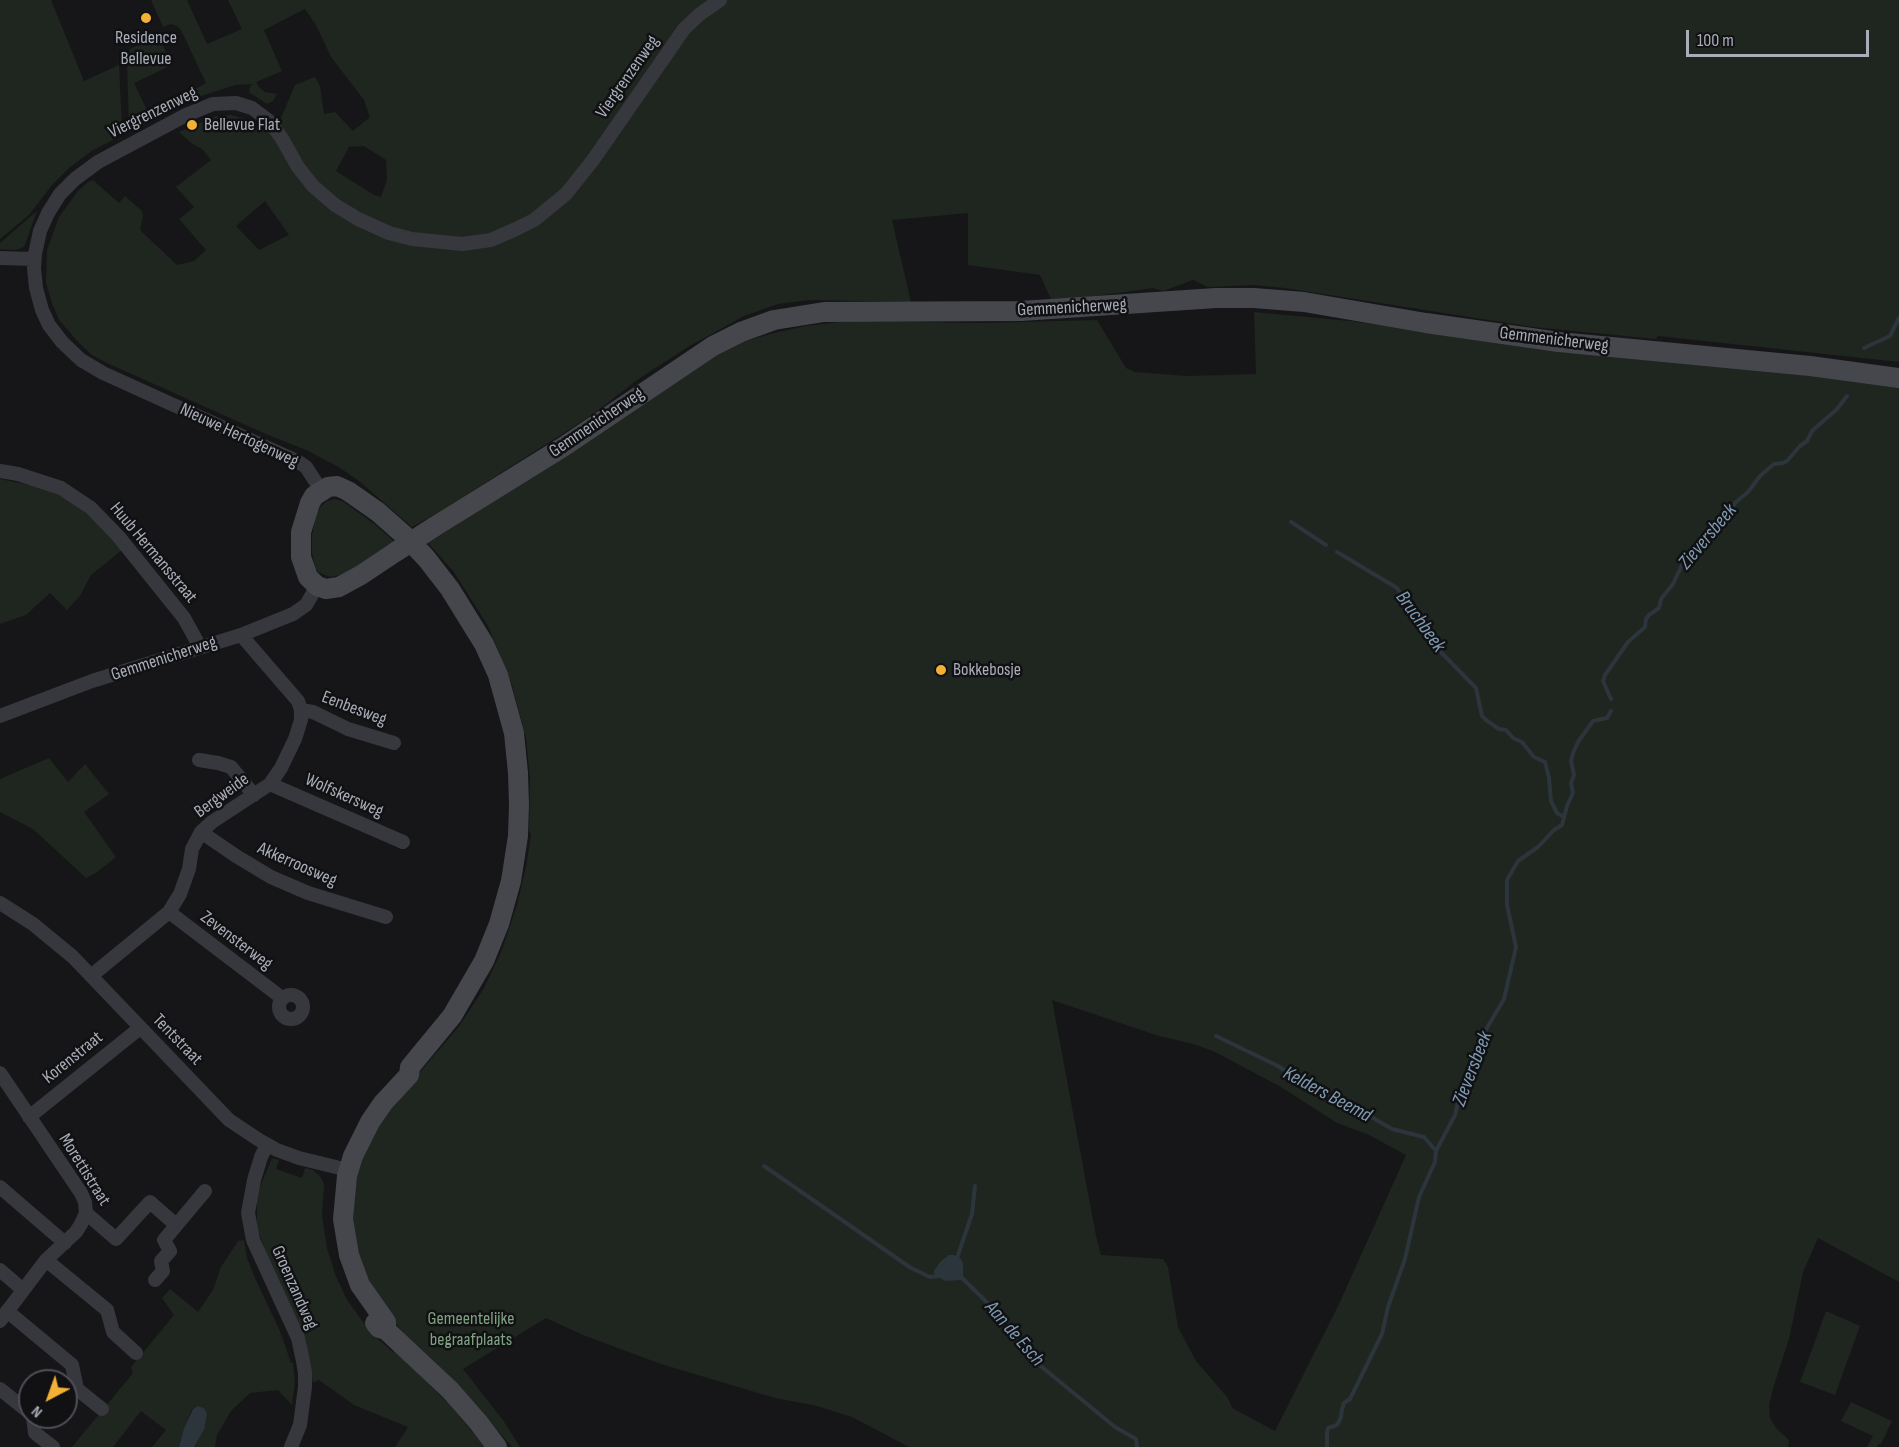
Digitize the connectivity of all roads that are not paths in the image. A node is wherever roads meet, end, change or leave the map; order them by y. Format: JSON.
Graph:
{"nodes":[{"id":1,"x":720,"y":0,"type":"edge"},
{"id":2,"x":0,"y":258,"type":"edge"},
{"id":3,"x":34,"y":259,"type":"junction"},
{"id":4,"x":1899,"y":378,"type":"edge"},
{"id":5,"x":0,"y":471,"type":"edge"},
{"id":6,"x":321,"y":490,"type":"junction"},
{"id":7,"x":317,"y":586,"type":"junction"},
{"id":8,"x":241,"y":635,"type":"junction"},
{"id":9,"x":200,"y":646,"type":"junction"},
{"id":10,"x":301,"y":710,"type":"junction"},
{"id":11,"x":0,"y":716,"type":"edge"},
{"id":12,"x":394,"y":743,"type":"dead end"},
{"id":13,"x":199,"y":760,"type":"dead end"},
{"id":14,"x":270,"y":784,"type":"junction"},
{"id":15,"x":254,"y":795,"type":"junction"},
{"id":16,"x":201,"y":832,"type":"junction"},
{"id":17,"x":403,"y":842,"type":"dead end"},
{"id":18,"x":0,"y":903,"type":"edge"},
{"id":19,"x":169,"y":912,"type":"junction"},
{"id":20,"x":386,"y":916,"type":"dead end"},
{"id":21,"x":91,"y":976,"type":"junction"},
{"id":22,"x":282,"y":998,"type":"dead end"},
{"id":23,"x":140,"y":1028,"type":"junction"},
{"id":24,"x":0,"y":1073,"type":"edge"},
{"id":25,"x":29,"y":1117,"type":"junction"},
{"id":26,"x":267,"y":1145,"type":"junction"},
{"id":27,"x":342,"y":1168,"type":"junction"},
{"id":28,"x":0,"y":1187,"type":"edge"},
{"id":29,"x":205,"y":1191,"type":"dead end"},
{"id":30,"x":86,"y":1213,"type":"junction"},
{"id":31,"x":176,"y":1225,"type":"junction"},
{"id":32,"x":65,"y":1243,"type":"junction"},
{"id":33,"x":45,"y":1260,"type":"junction"},
{"id":34,"x":0,"y":1270,"type":"edge"},
{"id":35,"x":155,"y":1280,"type":"dead end"},
{"id":36,"x":22,"y":1289,"type":"junction"},
{"id":37,"x":3,"y":1316,"type":"edge"},
{"id":38,"x":135,"y":1353,"type":"dead end"},
{"id":39,"x":0,"y":1389,"type":"edge"},
{"id":40,"x":18,"y":1403,"type":"edge"},
{"id":41,"x":102,"y":1409,"type":"dead end"},
{"id":42,"x":34,"y":1429,"type":"edge"},
{"id":43,"x":53,"y":1447,"type":"edge"},
{"id":44,"x":291,"y":1447,"type":"edge"},
{"id":45,"x":497,"y":1447,"type":"edge"}],
"edges":[{"from":1,"to":3,"type":"street","name":"Viergrenzenweg"},
{"from":2,"to":3,"type":"street"},
{"from":3,"to":6,"type":"street","name":"Nieuwe Hertogenweg"},
{"from":4,"to":7,"type":"main road","name":"Gemmenicherweg","bridge":true},
{"from":5,"to":9,"type":"street","name":"Huub Hermansstraat"},
{"from":6,"to":7,"type":"main road"},
{"from":6,"to":27,"type":"main road"},
{"from":7,"to":8,"type":"street","name":"Gemmenicherweg"},
{"from":8,"to":9,"type":"street","name":"Gemmenicherweg"},
{"from":8,"to":10,"type":"street"},
{"from":9,"to":11,"type":"street","name":"Gemmenicherweg"},
{"from":10,"to":12,"type":"street","name":"Eenbesweg"},
{"from":10,"to":14,"type":"street","name":"Bergweide"},
{"from":13,"to":15,"type":"street"},
{"from":14,"to":15,"type":"street","name":"Bergweide"},
{"from":14,"to":17,"type":"street","name":"Wolfskersweg"},
{"from":15,"to":16,"type":"street","name":"Bergweide"},
{"from":16,"to":19,"type":"street","name":"Bergweide"},
{"from":16,"to":20,"type":"street","name":"Akkerroosweg"},
{"from":18,"to":21,"type":"street","name":"Tentstraat"},
{"from":19,"to":21,"type":"street","name":"Bergweide"},
{"from":19,"to":22,"type":"street","name":"Zevensterweg"},
{"from":21,"to":23,"type":"street","name":"Tentstraat"},
{"from":23,"to":25,"type":"street","name":"Korenstraat"},
{"from":23,"to":26,"type":"street","name":"Tentstraat"},
{"from":24,"to":25,"type":"street","name":"Morettistraat"},
{"from":25,"to":30,"type":"street","name":"Morettistraat"},
{"from":26,"to":27,"type":"street","name":"Tentstraat"},
{"from":26,"to":44,"type":"street","name":"Groenzandweg"},
{"from":27,"to":45,"type":"main road"},
{"from":28,"to":32,"type":"street"},
{"from":29,"to":31,"type":"street"},
{"from":30,"to":31,"type":"street","name":"Morettistraat"},
{"from":30,"to":32,"type":"street"},
{"from":31,"to":35,"type":"street"},
{"from":32,"to":33,"type":"street"},
{"from":33,"to":36,"type":"street"},
{"from":33,"to":38,"type":"street"},
{"from":34,"to":36,"type":"street"},
{"from":36,"to":37,"type":"street"},
{"from":37,"to":41,"type":"street"},
{"from":39,"to":40,"type":"street"},
{"from":42,"to":43,"type":"street"}]}
